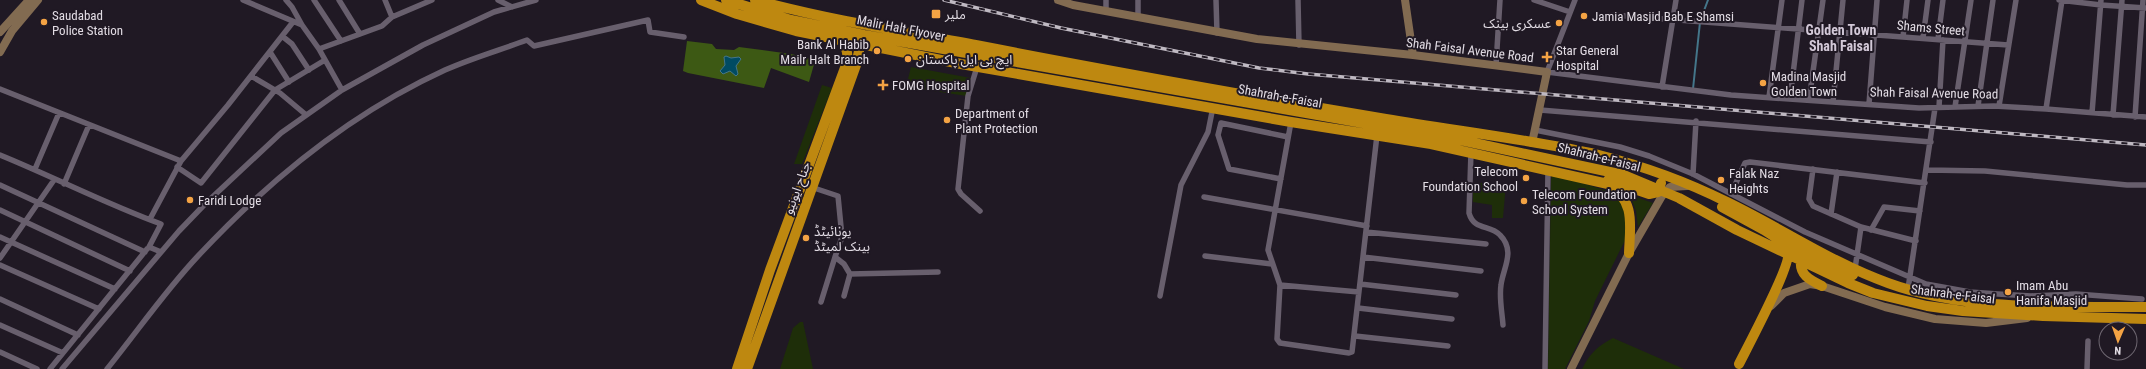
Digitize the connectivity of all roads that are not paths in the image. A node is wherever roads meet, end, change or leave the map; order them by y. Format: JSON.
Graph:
{"nodes":[{"id":1,"x":29,"y":0,"type":"edge"},
{"id":2,"x":38,"y":0,"type":"edge"},
{"id":3,"x":242,"y":0,"type":"edge"},
{"id":4,"x":286,"y":0,"type":"edge"},
{"id":5,"x":314,"y":0,"type":"edge"},
{"id":6,"x":339,"y":0,"type":"edge"},
{"id":7,"x":385,"y":0,"type":"edge"},
{"id":8,"x":432,"y":0,"type":"edge"},
{"id":9,"x":498,"y":0,"type":"edge"},
{"id":10,"x":536,"y":0,"type":"edge"},
{"id":11,"x":701,"y":0,"type":"edge"},
{"id":12,"x":726,"y":0,"type":"edge"},
{"id":13,"x":755,"y":0,"type":"edge"},
{"id":14,"x":1058,"y":0,"type":"edge"},
{"id":15,"x":1106,"y":0,"type":"edge"},
{"id":16,"x":1138,"y":0,"type":"edge"},
{"id":17,"x":1216,"y":0,"type":"edge"},
{"id":18,"x":1298,"y":0,"type":"edge"},
{"id":19,"x":1405,"y":0,"type":"edge"},
{"id":20,"x":1500,"y":0,"type":"edge"},
{"id":21,"x":1534,"y":0,"type":"edge"},
{"id":22,"x":1575,"y":0,"type":"edge"},
{"id":23,"x":1676,"y":0,"type":"edge"},
{"id":24,"x":1782,"y":0,"type":"edge"},
{"id":25,"x":1802,"y":0,"type":"edge"},
{"id":26,"x":1823,"y":0,"type":"edge"},
{"id":27,"x":1843,"y":0,"type":"edge"},
{"id":28,"x":1877,"y":0,"type":"edge"},
{"id":29,"x":1907,"y":0,"type":"edge"},
{"id":30,"x":1928,"y":0,"type":"edge"},
{"id":31,"x":1943,"y":0,"type":"edge"},
{"id":32,"x":1971,"y":0,"type":"edge"},
{"id":33,"x":1993,"y":0,"type":"edge"},
{"id":34,"x":2016,"y":0,"type":"edge"},
{"id":35,"x":2061,"y":0,"type":"edge"},
{"id":36,"x":2143,"y":0,"type":"edge"},
{"id":37,"x":2101,"y":3,"type":"edge"},
{"id":38,"x":2122,"y":3,"type":"edge"},
{"id":39,"x":512,"y":7,"type":"junction"},
{"id":40,"x":2144,"y":7,"type":"edge"},
{"id":41,"x":1106,"y":12,"type":"junction"},
{"id":42,"x":1570,"y":12,"type":"junction"},
{"id":43,"x":1612,"y":15,"type":"dead end"},
{"id":44,"x":392,"y":17,"type":"junction"},
{"id":45,"x":1138,"y":18,"type":"junction"},
{"id":46,"x":1673,"y":19,"type":"junction"},
{"id":47,"x":842,"y":20,"type":"junction"},
{"id":48,"x":294,"y":22,"type":"junction"},
{"id":49,"x":302,"y":25,"type":"junction"},
{"id":50,"x":1779,"y":27,"type":"junction"},
{"id":51,"x":1799,"y":29,"type":"junction"},
{"id":52,"x":1820,"y":30,"type":"junction"},
{"id":53,"x":904,"y":31,"type":"junction"},
{"id":54,"x":0,"y":32,"type":"edge"},
{"id":55,"x":1217,"y":32,"type":"junction"},
{"id":56,"x":1840,"y":32,"type":"junction"},
{"id":57,"x":360,"y":34,"type":"junction"},
{"id":58,"x":1876,"y":34,"type":"junction"},
{"id":59,"x":282,"y":36,"type":"junction"},
{"id":60,"x":684,"y":37,"type":"dead end"},
{"id":61,"x":1903,"y":37,"type":"junction"},
{"id":62,"x":1923,"y":38,"type":"junction"},
{"id":63,"x":838,"y":39,"type":"junction"},
{"id":64,"x":1940,"y":40,"type":"junction"},
{"id":65,"x":341,"y":41,"type":"junction"},
{"id":66,"x":1965,"y":42,"type":"junction"},
{"id":67,"x":1987,"y":43,"type":"junction"},
{"id":68,"x":859,"y":44,"type":"junction"},
{"id":69,"x":1299,"y":44,"type":"junction"},
{"id":70,"x":2008,"y":45,"type":"junction"},
{"id":71,"x":319,"y":49,"type":"junction"},
{"id":72,"x":899,"y":51,"type":"junction"},
{"id":73,"x":0,"y":52,"type":"edge"},
{"id":74,"x":270,"y":52,"type":"junction"},
{"id":75,"x":1413,"y":54,"type":"junction"},
{"id":76,"x":325,"y":60,"type":"junction"},
{"id":77,"x":1496,"y":65,"type":"junction"},
{"id":78,"x":976,"y":67,"type":"junction"},
{"id":79,"x":1073,"y":68,"type":"junction"},
{"id":80,"x":309,"y":70,"type":"junction"},
{"id":81,"x":1547,"y":72,"type":"junction"},
{"id":82,"x":251,"y":76,"type":"junction"},
{"id":83,"x":289,"y":82,"type":"junction"},
{"id":84,"x":1662,"y":86,"type":"junction"},
{"id":85,"x":0,"y":89,"type":"edge"},
{"id":86,"x":275,"y":90,"type":"junction"},
{"id":87,"x":342,"y":90,"type":"junction"},
{"id":88,"x":1769,"y":98,"type":"junction"},
{"id":89,"x":1790,"y":99,"type":"junction"},
{"id":90,"x":1809,"y":100,"type":"junction"},
{"id":91,"x":1834,"y":102,"type":"junction"},
{"id":92,"x":1869,"y":104,"type":"junction"},
{"id":93,"x":1978,"y":106,"type":"junction"},
{"id":94,"x":1999,"y":106,"type":"junction"},
{"id":95,"x":1213,"y":107,"type":"junction"},
{"id":96,"x":1937,"y":107,"type":"junction"},
{"id":97,"x":1955,"y":107,"type":"junction"},
{"id":98,"x":2046,"y":109,"type":"junction"},
{"id":99,"x":1540,"y":110,"type":"junction"},
{"id":100,"x":59,"y":113,"type":"junction"},
{"id":101,"x":2092,"y":113,"type":"junction"},
{"id":102,"x":305,"y":114,"type":"junction"},
{"id":103,"x":2113,"y":115,"type":"junction"},
{"id":104,"x":2135,"y":116,"type":"junction"},
{"id":105,"x":2146,"y":118,"type":"edge"},
{"id":106,"x":1291,"y":122,"type":"junction"},
{"id":107,"x":1696,"y":122,"type":"junction"},
{"id":108,"x":89,"y":125,"type":"junction"},
{"id":109,"x":1535,"y":130,"type":"junction"},
{"id":110,"x":1414,"y":133,"type":"junction"},
{"id":111,"x":1377,"y":135,"type":"junction"},
{"id":112,"x":1288,"y":137,"type":"junction"},
{"id":113,"x":1931,"y":142,"type":"junction"},
{"id":114,"x":1532,"y":143,"type":"junction"},
{"id":115,"x":1431,"y":144,"type":"junction"},
{"id":116,"x":1471,"y":152,"type":"junction"},
{"id":117,"x":0,"y":155,"type":"edge"},
{"id":118,"x":1601,"y":156,"type":"junction"},
{"id":119,"x":181,"y":161,"type":"junction"},
{"id":120,"x":177,"y":167,"type":"junction"},
{"id":121,"x":35,"y":169,"type":"junction"},
{"id":122,"x":1548,"y":169,"type":"junction"},
{"id":123,"x":1813,"y":169,"type":"junction"},
{"id":124,"x":1927,"y":170,"type":"junction"},
{"id":125,"x":1837,"y":172,"type":"junction"},
{"id":126,"x":1693,"y":174,"type":"junction"},
{"id":127,"x":1583,"y":177,"type":"junction"},
{"id":128,"x":1281,"y":179,"type":"junction"},
{"id":129,"x":54,"y":180,"type":"junction"},
{"id":130,"x":1925,"y":182,"type":"junction"},
{"id":131,"x":64,"y":184,"type":"junction"},
{"id":132,"x":0,"y":185,"type":"edge"},
{"id":133,"x":2146,"y":185,"type":"edge"},
{"id":134,"x":1690,"y":186,"type":"junction"},
{"id":135,"x":807,"y":189,"type":"junction"},
{"id":136,"x":1730,"y":194,"type":"junction"},
{"id":137,"x":1204,"y":196,"type":"dead end"},
{"id":138,"x":40,"y":203,"type":"junction"},
{"id":139,"x":0,"y":210,"type":"edge"},
{"id":140,"x":1275,"y":210,"type":"junction"},
{"id":141,"x":980,"y":211,"type":"dead end"},
{"id":142,"x":1920,"y":211,"type":"junction"},
{"id":143,"x":1831,"y":214,"type":"junction"},
{"id":144,"x":150,"y":219,"type":"junction"},
{"id":145,"x":25,"y":222,"type":"junction"},
{"id":146,"x":1760,"y":228,"type":"junction"},
{"id":147,"x":1861,"y":228,"type":"junction"},
{"id":148,"x":1367,"y":229,"type":"junction"},
{"id":149,"x":1871,"y":230,"type":"junction"},
{"id":150,"x":0,"y":237,"type":"edge"},
{"id":151,"x":1916,"y":241,"type":"junction"},
{"id":152,"x":10,"y":242,"type":"junction"},
{"id":153,"x":1486,"y":244,"type":"dead end"},
{"id":154,"x":147,"y":249,"type":"junction"},
{"id":155,"x":161,"y":252,"type":"junction"},
{"id":156,"x":1629,"y":253,"type":"junction"},
{"id":157,"x":1810,"y":255,"type":"junction"},
{"id":158,"x":1206,"y":256,"type":"dead end"},
{"id":159,"x":1857,"y":256,"type":"junction"},
{"id":160,"x":836,"y":257,"type":"junction"},
{"id":161,"x":1364,"y":257,"type":"junction"},
{"id":162,"x":0,"y":258,"type":"edge"},
{"id":163,"x":1272,"y":264,"type":"junction"},
{"id":164,"x":0,"y":265,"type":"edge"},
{"id":165,"x":1855,"y":269,"type":"junction"},
{"id":166,"x":130,"y":271,"type":"junction"},
{"id":167,"x":1481,"y":271,"type":"dead end"},
{"id":168,"x":938,"y":272,"type":"dead end"},
{"id":169,"x":850,"y":274,"type":"junction"},
{"id":170,"x":1910,"y":277,"type":"junction"},
{"id":171,"x":1360,"y":284,"type":"junction"},
{"id":172,"x":1890,"y":284,"type":"junction"},
{"id":173,"x":1280,"y":285,"type":"junction"},
{"id":174,"x":1822,"y":286,"type":"junction"},
{"id":175,"x":115,"y":289,"type":"junction"},
{"id":176,"x":1908,"y":289,"type":"junction"},
{"id":177,"x":1360,"y":292,"type":"junction"},
{"id":178,"x":1456,"y":295,"type":"dead end"},
{"id":179,"x":844,"y":296,"type":"dead end"},
{"id":180,"x":1160,"y":296,"type":"dead end"},
{"id":181,"x":0,"y":299,"type":"edge"},
{"id":182,"x":821,"y":302,"type":"dead end"},
{"id":183,"x":2144,"y":303,"type":"edge"},
{"id":184,"x":99,"y":308,"type":"junction"},
{"id":185,"x":1358,"y":308,"type":"junction"},
{"id":186,"x":2044,"y":316,"type":"junction"},
{"id":187,"x":1452,"y":319,"type":"dead end"},
{"id":188,"x":2146,"y":319,"type":"edge"},
{"id":189,"x":0,"y":325,"type":"edge"},
{"id":190,"x":1503,"y":325,"type":"dead end"},
{"id":191,"x":78,"y":335,"type":"junction"},
{"id":192,"x":1354,"y":336,"type":"junction"},
{"id":193,"x":2088,"y":341,"type":"dead end"},
{"id":194,"x":1448,"y":346,"type":"dead end"},
{"id":195,"x":0,"y":352,"type":"edge"},
{"id":196,"x":63,"y":353,"type":"junction"},
{"id":197,"x":1738,"y":367,"type":"edge"},
{"id":198,"x":37,"y":369,"type":"edge"},
{"id":199,"x":50,"y":369,"type":"edge"},
{"id":200,"x":62,"y":369,"type":"edge"},
{"id":201,"x":107,"y":369,"type":"edge"},
{"id":202,"x":736,"y":369,"type":"edge"},
{"id":203,"x":747,"y":369,"type":"edge"},
{"id":204,"x":1545,"y":369,"type":"edge"},
{"id":205,"x":1571,"y":369,"type":"edge"},
{"id":206,"x":2087,"y":369,"type":"edge"}],
"edges":[{"from":1,"to":54,"type":"main road"},
{"from":2,"to":73,"type":"main road"},
{"from":3,"to":48,"type":"street"},
{"from":4,"to":49,"type":"street"},
{"from":5,"to":65,"type":"street"},
{"from":6,"to":57,"type":"street"},
{"from":7,"to":44,"type":"street"},
{"from":8,"to":44,"type":"street"},
{"from":9,"to":39,"type":"street"},
{"from":10,"to":39,"type":"street"},
{"from":11,"to":63,"type":"highway"},
{"from":12,"to":79,"type":"highway","name":"Malir Halt Flyover"},
{"from":13,"to":47,"type":"highway","name":"Malir Halt Flyover"},
{"from":14,"to":41,"type":"main road","name":"Shah Faisal Avenue Road"},
{"from":15,"to":41,"type":"street"},
{"from":16,"to":45,"type":"street"},
{"from":17,"to":55,"type":"street"},
{"from":18,"to":69,"type":"street"},
{"from":19,"to":75,"type":"main road"},
{"from":20,"to":77,"type":"street"},
{"from":21,"to":42,"type":"street"},
{"from":22,"to":42,"type":"street"},
{"from":23,"to":46,"type":"street"},
{"from":24,"to":50,"type":"street"},
{"from":25,"to":51,"type":"street"},
{"from":26,"to":52,"type":"street"},
{"from":27,"to":56,"type":"street"},
{"from":28,"to":58,"type":"street"},
{"from":29,"to":61,"type":"street"},
{"from":30,"to":62,"type":"street"},
{"from":31,"to":64,"type":"street"},
{"from":32,"to":66,"type":"street"},
{"from":33,"to":67,"type":"street"},
{"from":34,"to":70,"type":"street"},
{"from":35,"to":37,"type":"street"},
{"from":35,"to":98,"type":"street"},
{"from":36,"to":40,"type":"street"},
{"from":37,"to":38,"type":"street"},
{"from":37,"to":101,"type":"street"},
{"from":38,"to":40,"type":"street"},
{"from":38,"to":103,"type":"street"},
{"from":39,"to":87,"type":"street"},
{"from":40,"to":104,"type":"street"},
{"from":41,"to":45,"type":"main road","name":"Shah Faisal Avenue Road"},
{"from":42,"to":81,"type":"street"},
{"from":43,"to":46,"type":"street","name":"Shams Street"},
{"from":44,"to":57,"type":"street"},
{"from":45,"to":55,"type":"main road","name":"Shah Faisal Avenue Road"},
{"from":46,"to":50,"type":"street","name":"Shams Street"},
{"from":46,"to":84,"type":"street"},
{"from":47,"to":53,"type":"highway","name":"Malir Halt Flyover"},
{"from":47,"to":68,"type":"highway"},
{"from":48,"to":49,"type":"street"},
{"from":48,"to":59,"type":"street"},
{"from":49,"to":71,"type":"street"},
{"from":50,"to":51,"type":"street","name":"Shams Street"},
{"from":50,"to":88,"type":"street"},
{"from":51,"to":52,"type":"street","name":"Shams Street"},
{"from":51,"to":89,"type":"street"},
{"from":52,"to":56,"type":"street","name":"Shams Street"},
{"from":52,"to":90,"type":"street"},
{"from":53,"to":72,"type":"highway"},
{"from":53,"to":79,"type":"highway","name":"Malir Halt Flyover"},
{"from":55,"to":69,"type":"main road","name":"Shah Faisal Avenue Road"},
{"from":56,"to":58,"type":"street","name":"Shams Street"},
{"from":56,"to":91,"type":"street"},
{"from":57,"to":65,"type":"street"},
{"from":58,"to":61,"type":"street","name":"Shams Street"},
{"from":58,"to":92,"type":"street"},
{"from":59,"to":74,"type":"street"},
{"from":59,"to":80,"type":"street"},
{"from":60,"to":201,"type":"street"},
{"from":61,"to":62,"type":"street","name":"Shams Street"},
{"from":62,"to":64,"type":"street","name":"Shams Street"},
{"from":63,"to":68,"type":"highway"},
{"from":63,"to":135,"type":"highway","name":"جناح ایونیو"},
{"from":64,"to":66,"type":"street","name":"Shams Street"},
{"from":64,"to":96,"type":"street"},
{"from":65,"to":71,"type":"street"},
{"from":66,"to":67,"type":"street","name":"Shams Street"},
{"from":66,"to":97,"type":"street"},
{"from":67,"to":70,"type":"street","name":"Shams Street"},
{"from":67,"to":93,"type":"street"},
{"from":68,"to":72,"type":"highway"},
{"from":68,"to":135,"type":"highway","name":"جناح ایونیو"},
{"from":69,"to":75,"type":"main road","name":"Shah Faisal Avenue Road"},
{"from":70,"to":94,"type":"street"},
{"from":71,"to":76,"type":"street"},
{"from":72,"to":78,"type":"highway"},
{"from":74,"to":82,"type":"street"},
{"from":74,"to":83,"type":"street"},
{"from":75,"to":77,"type":"main road","name":"Shah Faisal Avenue Road"},
{"from":76,"to":80,"type":"street"},
{"from":76,"to":87,"type":"street"},
{"from":77,"to":81,"type":"main road","name":"Shah Faisal Avenue Road"},
{"from":78,"to":95,"type":"highway"},
{"from":78,"to":141,"type":"street"},
{"from":79,"to":110,"type":"highway","name":"Shahrah-e-Faisal"},
{"from":79,"to":114,"type":"highway","name":"Shahrah-e-Faisal"},
{"from":80,"to":83,"type":"street"},
{"from":81,"to":84,"type":"street","name":"Shah Faisal Avenue Road"},
{"from":81,"to":99,"type":"main road"},
{"from":82,"to":86,"type":"street"},
{"from":82,"to":119,"type":"street"},
{"from":83,"to":86,"type":"street"},
{"from":84,"to":88,"type":"street","name":"Shah Faisal Avenue Road"},
{"from":85,"to":100,"type":"street"},
{"from":86,"to":102,"type":"street"},
{"from":86,"to":120,"type":"street"},
{"from":87,"to":102,"type":"street"},
{"from":88,"to":89,"type":"street","name":"Shah Faisal Avenue Road"},
{"from":89,"to":90,"type":"street","name":"Shah Faisal Avenue Road"},
{"from":90,"to":91,"type":"street","name":"Shah Faisal Avenue Road"},
{"from":91,"to":92,"type":"street","name":"Shah Faisal Avenue Road"},
{"from":92,"to":96,"type":"street","name":"Shah Faisal Avenue Road"},
{"from":93,"to":94,"type":"street","name":"Shah Faisal Avenue Road"},
{"from":93,"to":97,"type":"street","name":"Shah Faisal Avenue Road"},
{"from":94,"to":98,"type":"street","name":"Shah Faisal Avenue Road"},
{"from":95,"to":106,"type":"highway"},
{"from":95,"to":180,"type":"street"},
{"from":96,"to":97,"type":"street","name":"Shah Faisal Avenue Road"},
{"from":96,"to":113,"type":"street"},
{"from":98,"to":101,"type":"street","name":"Shah Faisal Avenue Road"},
{"from":99,"to":107,"type":"street"},
{"from":99,"to":109,"type":"main road"},
{"from":100,"to":108,"type":"street"},
{"from":100,"to":121,"type":"street"},
{"from":101,"to":103,"type":"street","name":"Shah Faisal Avenue Road"},
{"from":102,"to":155,"type":"street"},
{"from":103,"to":104,"type":"street","name":"Shah Faisal Avenue Road"},
{"from":104,"to":105,"type":"street","name":"Shah Faisal Avenue Road"},
{"from":106,"to":111,"type":"highway"},
{"from":106,"to":112,"type":"street"},
{"from":107,"to":113,"type":"street"},
{"from":107,"to":126,"type":"street"},
{"from":108,"to":119,"type":"street"},
{"from":108,"to":131,"type":"street"},
{"from":109,"to":114,"type":"main road"},
{"from":109,"to":126,"type":"street"},
{"from":110,"to":115,"type":"highway"},
{"from":110,"to":186,"type":"highway","name":"Shahrah-e-Faisal"},
{"from":111,"to":115,"type":"highway"},
{"from":111,"to":148,"type":"street"},
{"from":112,"to":128,"type":"street"},
{"from":112,"to":128,"type":"street"},
{"from":113,"to":124,"type":"street"},
{"from":114,"to":118,"type":"highway","name":"Shahrah-e-Faisal"},
{"from":115,"to":116,"type":"highway"},
{"from":116,"to":122,"type":"highway"},
{"from":116,"to":190,"type":"street"},
{"from":117,"to":121,"type":"street"},
{"from":118,"to":127,"type":"highway"},
{"from":118,"to":134,"type":"highway","name":"Shahrah-e-Faisal"},
{"from":119,"to":120,"type":"street"},
{"from":120,"to":144,"type":"street"},
{"from":121,"to":129,"type":"street"},
{"from":122,"to":127,"type":"highway"},
{"from":122,"to":204,"type":"street"},
{"from":123,"to":125,"type":"street"},
{"from":123,"to":136,"type":"street"},
{"from":123,"to":143,"type":"street"},
{"from":124,"to":130,"type":"street"},
{"from":124,"to":133,"type":"street"},
{"from":125,"to":130,"type":"street"},
{"from":125,"to":143,"type":"street"},
{"from":126,"to":136,"type":"street"},
{"from":127,"to":156,"type":"highway"},
{"from":128,"to":140,"type":"street"},
{"from":129,"to":131,"type":"street"},
{"from":129,"to":138,"type":"street"},
{"from":130,"to":142,"type":"street"},
{"from":131,"to":144,"type":"street"},
{"from":132,"to":138,"type":"street"},
{"from":134,"to":146,"type":"highway"},
{"from":134,"to":156,"type":"main road"},
{"from":134,"to":165,"type":"highway","name":"Shahrah-e-Faisal"},
{"from":135,"to":160,"type":"street"},
{"from":135,"to":202,"type":"highway","name":"جناح ایونیو"},
{"from":135,"to":203,"type":"highway","name":"جناح ایونیو"},
{"from":136,"to":159,"type":"street"},
{"from":137,"to":140,"type":"street"},
{"from":138,"to":145,"type":"street"},
{"from":138,"to":154,"type":"street"},
{"from":139,"to":145,"type":"street"},
{"from":140,"to":148,"type":"street"},
{"from":140,"to":163,"type":"street"},
{"from":142,"to":149,"type":"street"},
{"from":142,"to":151,"type":"street"},
{"from":143,"to":147,"type":"street"},
{"from":144,"to":154,"type":"street"},
{"from":145,"to":152,"type":"street"},
{"from":145,"to":166,"type":"street"},
{"from":146,"to":157,"type":"highway"},
{"from":146,"to":197,"type":"highway"},
{"from":147,"to":149,"type":"street"},
{"from":147,"to":159,"type":"street"},
{"from":148,"to":153,"type":"street"},
{"from":148,"to":161,"type":"street"},
{"from":149,"to":151,"type":"street"},
{"from":150,"to":152,"type":"street"},
{"from":151,"to":170,"type":"street"},
{"from":152,"to":162,"type":"street"},
{"from":152,"to":175,"type":"street"},
{"from":154,"to":155,"type":"street"},
{"from":154,"to":166,"type":"street"},
{"from":155,"to":200,"type":"street"},
{"from":156,"to":205,"type":"main road"},
{"from":157,"to":172,"type":"highway"},
{"from":157,"to":174,"type":"highway"},
{"from":158,"to":163,"type":"street"},
{"from":159,"to":165,"type":"street"},
{"from":159,"to":170,"type":"street"},
{"from":160,"to":169,"type":"street"},
{"from":160,"to":182,"type":"street"},
{"from":161,"to":167,"type":"street"},
{"from":161,"to":171,"type":"street"},
{"from":163,"to":173,"type":"street"},
{"from":164,"to":184,"type":"street"},
{"from":165,"to":172,"type":"highway","name":"Shahrah-e-Faisal"},
{"from":166,"to":175,"type":"street"},
{"from":168,"to":169,"type":"street"},
{"from":169,"to":179,"type":"street"},
{"from":170,"to":176,"type":"street"},
{"from":170,"to":183,"type":"street"},
{"from":171,"to":177,"type":"street"},
{"from":171,"to":178,"type":"street"},
{"from":172,"to":176,"type":"highway","name":"Shahrah-e-Faisal"},
{"from":173,"to":177,"type":"street"},
{"from":173,"to":192,"type":"street"},
{"from":174,"to":186,"type":"main road"},
{"from":174,"to":197,"type":"main road"},
{"from":175,"to":184,"type":"street"},
{"from":176,"to":183,"type":"highway","name":"Shahrah-e-Faisal"},
{"from":177,"to":185,"type":"street"},
{"from":181,"to":191,"type":"street"},
{"from":184,"to":191,"type":"street"},
{"from":185,"to":187,"type":"street"},
{"from":185,"to":192,"type":"street"},
{"from":186,"to":188,"type":"highway","name":"Shahrah-e-Faisal"},
{"from":189,"to":196,"type":"street"},
{"from":191,"to":196,"type":"street"},
{"from":192,"to":194,"type":"street"},
{"from":193,"to":206,"type":"street"},
{"from":195,"to":198,"type":"street"},
{"from":196,"to":199,"type":"street"}]}
